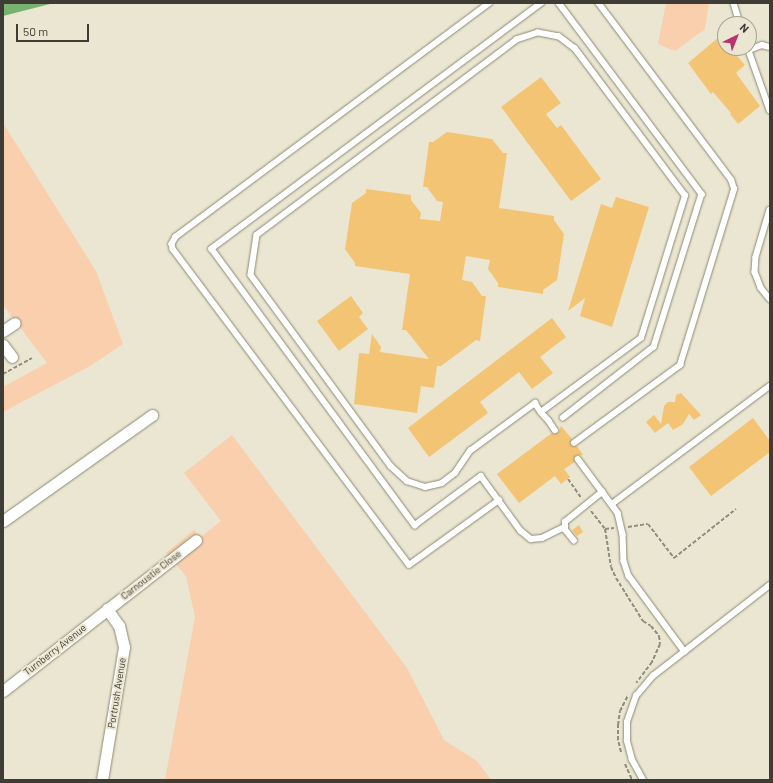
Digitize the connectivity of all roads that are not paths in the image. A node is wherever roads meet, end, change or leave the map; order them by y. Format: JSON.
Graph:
{"nodes":[{"id":1,"x":490,"y":3,"type":"edge"},
{"id":2,"x":542,"y":3,"type":"edge"},
{"id":3,"x":559,"y":3,"type":"edge"},
{"id":4,"x":598,"y":3,"type":"edge"},
{"id":5,"x":734,"y":3,"type":"edge"},
{"id":6,"x":738,"y":16,"type":"edge"},
{"id":7,"x":757,"y":46,"type":"edge"},
{"id":8,"x":770,"y":47,"type":"edge"},
{"id":9,"x":751,"y":56,"type":"edge"},
{"id":10,"x":770,"y":110,"type":"edge"},
{"id":11,"x":770,"y":210,"type":"edge"},
{"id":12,"x":770,"y":299,"type":"edge"},
{"id":13,"x":15,"y":323,"type":"dead end"},
{"id":14,"x":3,"y":331,"type":"edge"},
{"id":15,"x":3,"y":345,"type":"edge"},
{"id":16,"x":12,"y":357,"type":"dead end"},
{"id":17,"x":770,"y":386,"type":"edge"},
{"id":18,"x":542,"y":412,"type":"junction"},
{"id":19,"x":152,"y":415,"type":"dead end"},
{"id":20,"x":563,"y":418,"type":"dead end"},
{"id":21,"x":555,"y":430,"type":"dead end"},
{"id":22,"x":574,"y":443,"type":"dead end"},
{"id":23,"x":578,"y":459,"type":"dead end"},
{"id":24,"x":602,"y":492,"type":"junction"},
{"id":25,"x":499,"y":500,"type":"junction"},
{"id":26,"x":612,"y":504,"type":"junction"},
{"id":27,"x":3,"y":521,"type":"edge"},
{"id":28,"x":565,"y":526,"type":"junction"},
{"id":29,"x":196,"y":540,"type":"dead end"},
{"id":30,"x":574,"y":541,"type":"dead end"},
{"id":31,"x":770,"y":585,"type":"edge"},
{"id":32,"x":107,"y":610,"type":"junction"},
{"id":33,"x":685,"y":652,"type":"junction"},
{"id":34,"x":3,"y":692,"type":"edge"},
{"id":35,"x":102,"y":780,"type":"edge"},
{"id":36,"x":643,"y":780,"type":"edge"}],
"edges":[{"from":1,"to":25,"type":"lane"},
{"from":2,"to":25,"type":"lane"},
{"from":3,"to":20,"type":"lane"},
{"from":4,"to":22,"type":"lane"},
{"from":5,"to":6,"type":"lane"},
{"from":7,"to":8,"type":"lane"},
{"from":9,"to":10,"type":"lane"},
{"from":11,"to":12,"type":"lane"},
{"from":13,"to":14,"type":"street"},
{"from":15,"to":16,"type":"street"},
{"from":17,"to":26,"type":"lane"},
{"from":18,"to":18,"type":"lane"},
{"from":18,"to":21,"type":"lane"},
{"from":19,"to":27,"type":"street"},
{"from":23,"to":24,"type":"lane"},
{"from":24,"to":26,"type":"lane"},
{"from":24,"to":28,"type":"lane"},
{"from":25,"to":28,"type":"lane"},
{"from":26,"to":33,"type":"lane"},
{"from":28,"to":30,"type":"lane"},
{"from":29,"to":32,"type":"street","name":"Carnoustie Close"},
{"from":31,"to":33,"type":"lane"},
{"from":32,"to":34,"type":"street","name":"Turnberry Avenue"},
{"from":32,"to":35,"type":"street","name":"Portrush Avenue"},
{"from":33,"to":36,"type":"lane"}]}
